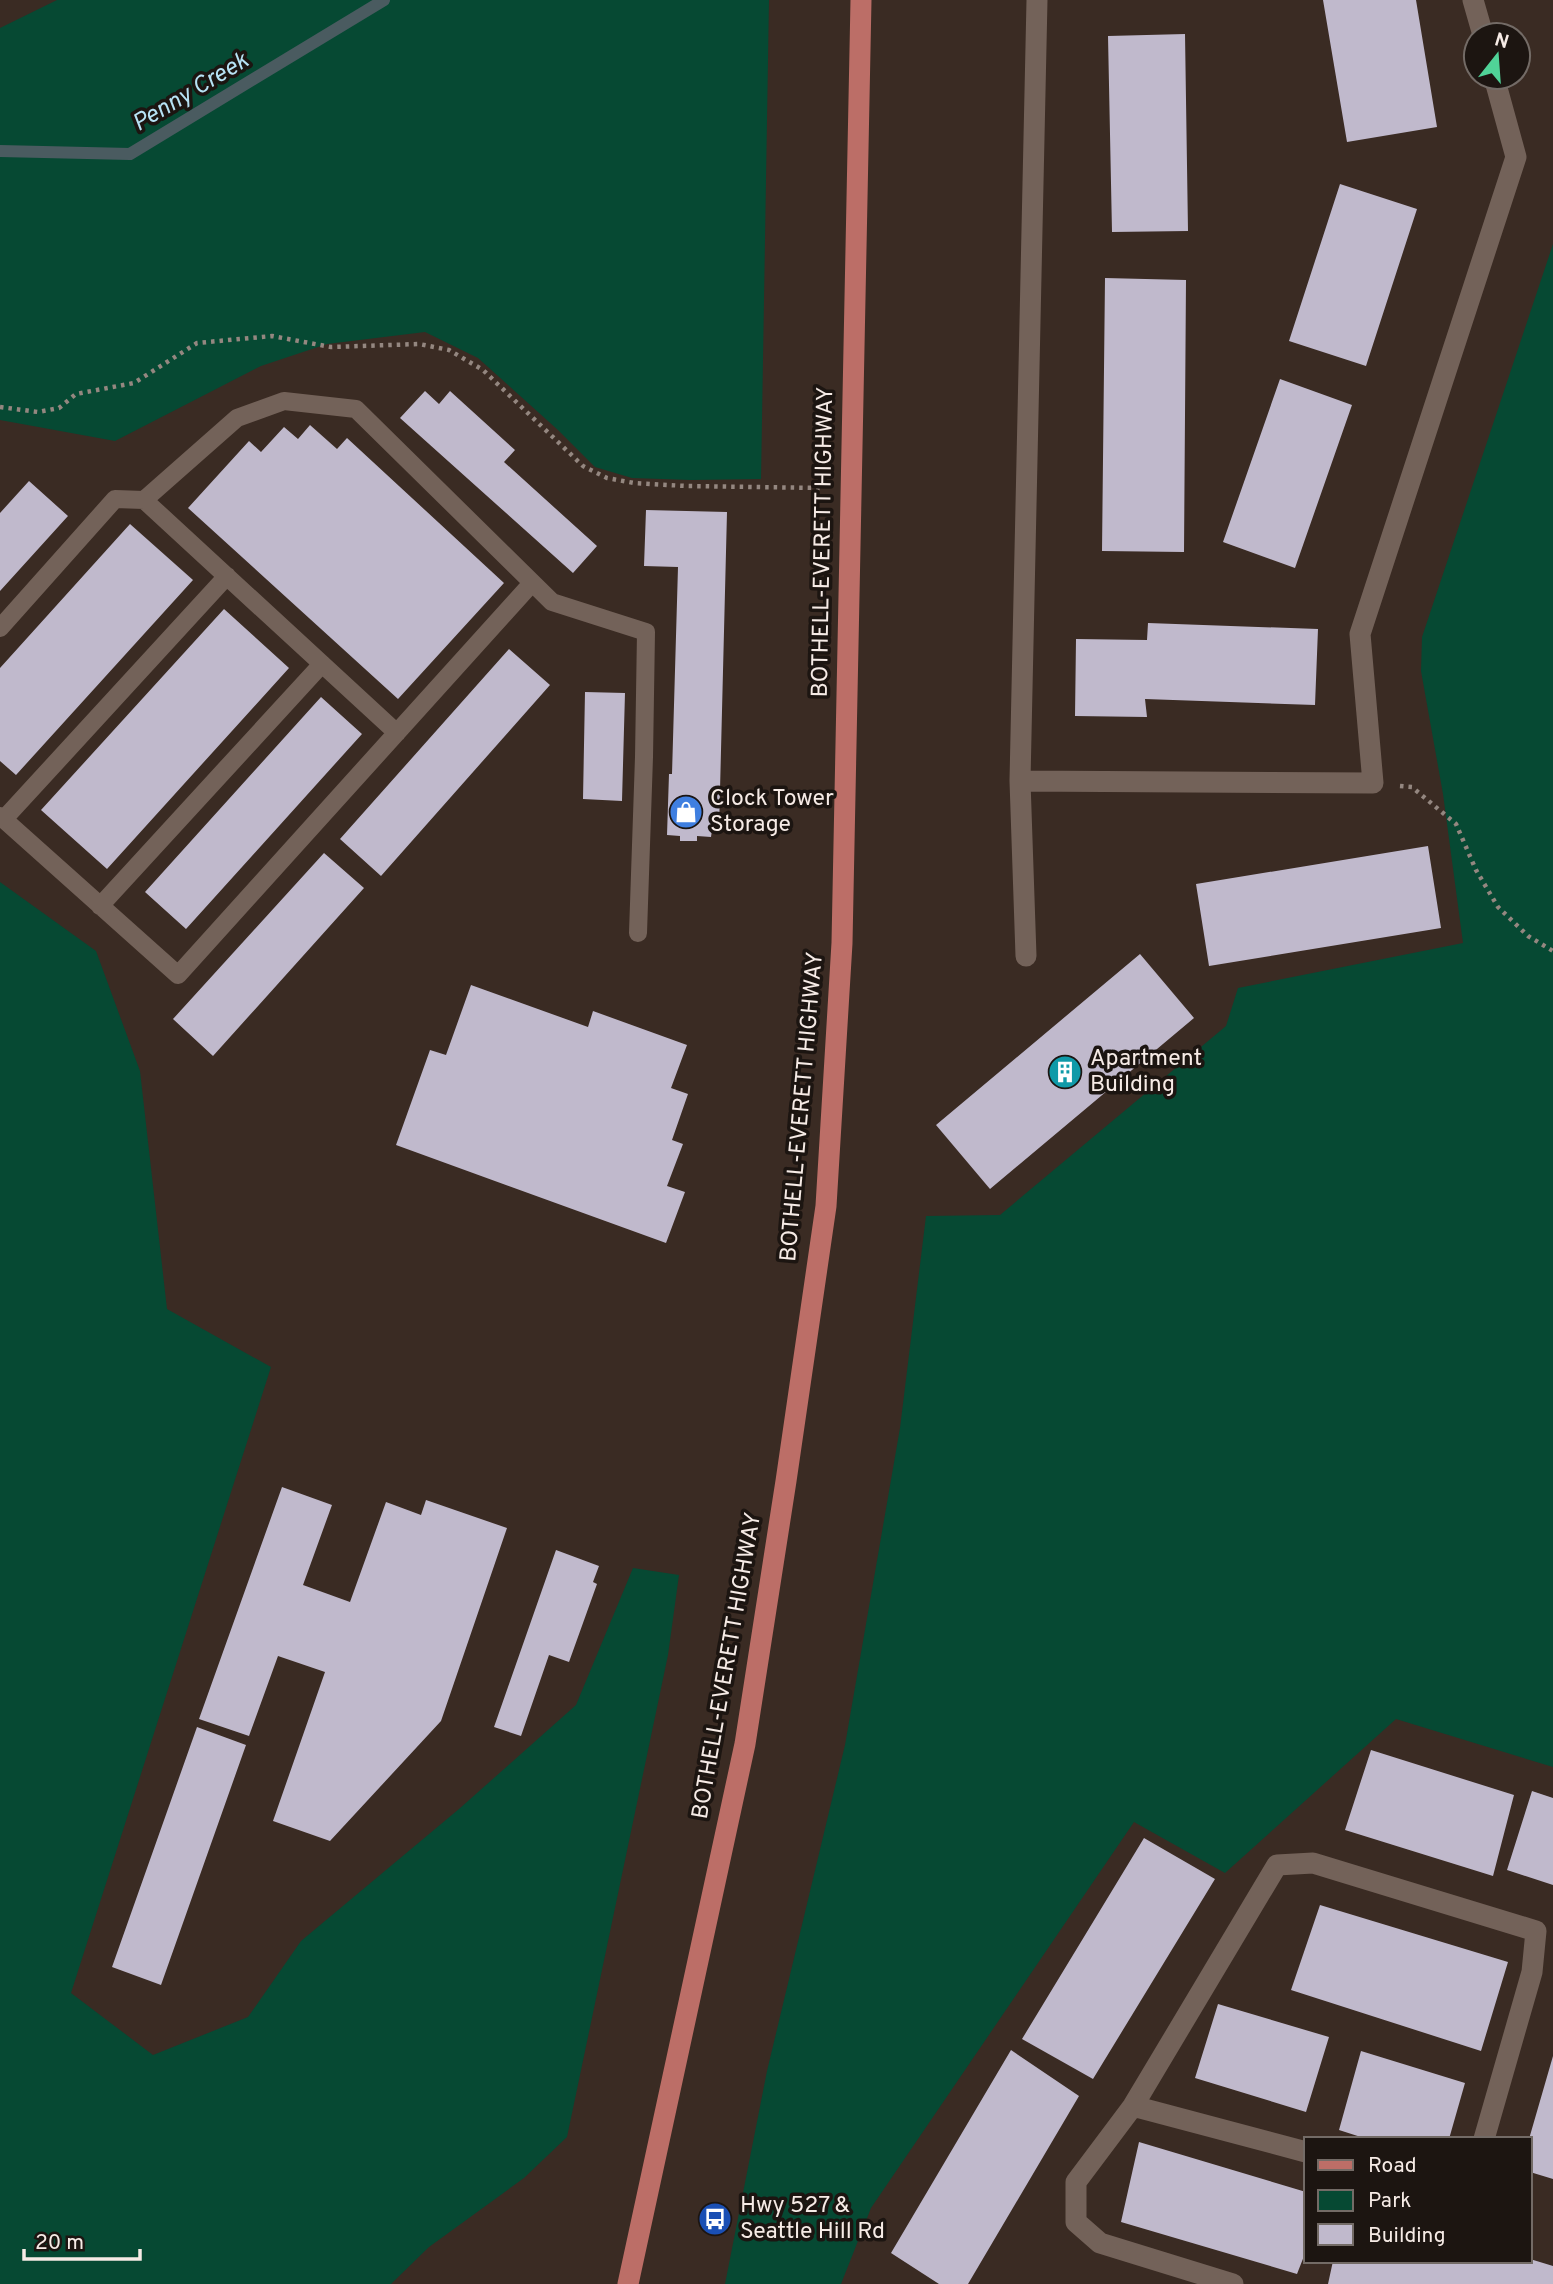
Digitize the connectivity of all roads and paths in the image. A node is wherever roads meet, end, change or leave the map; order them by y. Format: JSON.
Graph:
{"nodes":[{"id":1,"x":861,"y":0,"type":"edge"},
{"id":2,"x":1037,"y":0,"type":"edge"},
{"id":3,"x":1473,"y":0,"type":"edge"},
{"id":4,"x":1479,"y":21,"type":"edge"},
{"id":5,"x":1498,"y":91,"type":"edge"},
{"id":6,"x":724,"y":486,"type":"dead end"},
{"id":7,"x":851,"y":489,"type":"junction"},
{"id":8,"x":144,"y":500,"type":"junction"},
{"id":9,"x":227,"y":576,"type":"junction"},
{"id":10,"x":532,"y":583,"type":"junction"},
{"id":11,"x":0,"y":628,"type":"edge"},
{"id":12,"x":322,"y":664,"type":"junction"},
{"id":13,"x":397,"y":733,"type":"junction"},
{"id":14,"x":1020,"y":781,"type":"junction"},
{"id":15,"x":1373,"y":783,"type":"junction"},
{"id":16,"x":2,"y":817,"type":"edge"},
{"id":17,"x":100,"y":906,"type":"junction"},
{"id":18,"x":638,"y":933,"type":"dead end"},
{"id":19,"x":1553,"y":951,"type":"edge"},
{"id":20,"x":1026,"y":956,"type":"dead end"},
{"id":21,"x":1132,"y":2106,"type":"junction"},
{"id":22,"x":1484,"y":2137,"type":"edge"},
{"id":23,"x":1304,"y":2151,"type":"edge"},
{"id":24,"x":628,"y":2284,"type":"edge"},
{"id":25,"x":1233,"y":2284,"type":"edge"}],
"edges":[{"from":1,"to":7,"type":"main road","name":"BOTHELL-EVERETT HIGHWAY"},
{"from":2,"to":14,"type":"street"},
{"from":3,"to":4,"type":"street"},
{"from":5,"to":15,"type":"street"},
{"from":6,"to":7,"type":"path"},
{"from":7,"to":24,"type":"main road","name":"BOTHELL-EVERETT HIGHWAY"},
{"from":8,"to":9,"type":"lane"},
{"from":8,"to":10,"type":"lane"},
{"from":8,"to":11,"type":"lane"},
{"from":9,"to":12,"type":"lane"},
{"from":9,"to":16,"type":"lane"},
{"from":10,"to":13,"type":"lane"},
{"from":10,"to":18,"type":"lane"},
{"from":12,"to":13,"type":"lane"},
{"from":12,"to":17,"type":"lane"},
{"from":13,"to":17,"type":"lane"},
{"from":14,"to":15,"type":"street"},
{"from":14,"to":20,"type":"street"},
{"from":15,"to":19,"type":"path"},
{"from":16,"to":17,"type":"lane"},
{"from":21,"to":22,"type":"street"},
{"from":21,"to":23,"type":"street"},
{"from":21,"to":25,"type":"street"}]}
